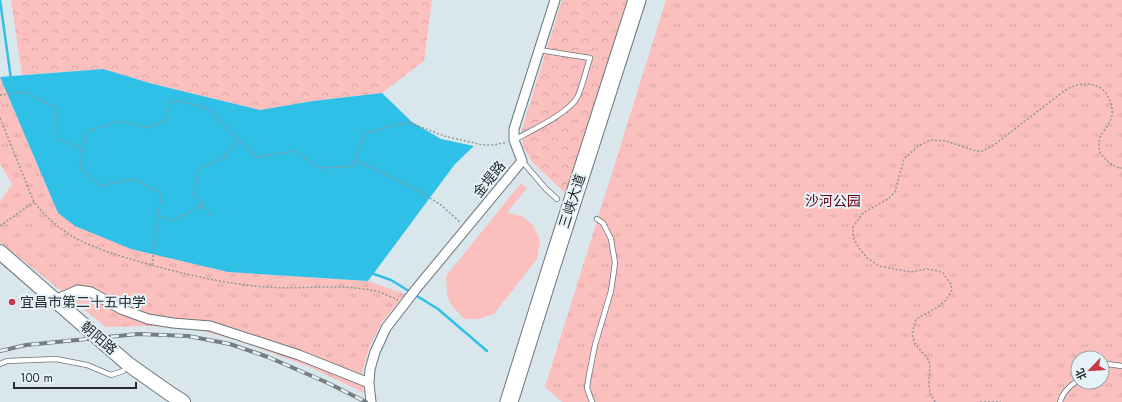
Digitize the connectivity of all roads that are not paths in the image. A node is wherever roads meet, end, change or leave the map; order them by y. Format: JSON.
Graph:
{"nodes":[{"id":1,"x":555,"y":0,"type":"edge"},
{"id":2,"x":637,"y":0,"type":"edge"},
{"id":3,"x":648,"y":0,"type":"edge"},
{"id":4,"x":539,"y":50,"type":"junction"},
{"id":5,"x":514,"y":140,"type":"junction"},
{"id":6,"x":522,"y":161,"type":"junction"},
{"id":7,"x":557,"y":199,"type":"dead end"},
{"id":8,"x":597,"y":219,"type":"dead end"},
{"id":9,"x":0,"y":252,"type":"edge"},
{"id":10,"x":0,"y":264,"type":"edge"},
{"id":11,"x":55,"y":300,"type":"junction"},
{"id":12,"x":0,"y":364,"type":"edge"},
{"id":13,"x":1110,"y":364,"type":"edge"},
{"id":14,"x":1122,"y":366,"type":"edge"},
{"id":15,"x":123,"y":371,"type":"junction"},
{"id":16,"x":369,"y":384,"type":"junction"},
{"id":17,"x":1070,"y":386,"type":"edge"},
{"id":18,"x":167,"y":402,"type":"edge"},
{"id":19,"x":184,"y":402,"type":"edge"},
{"id":20,"x":370,"y":402,"type":"edge"},
{"id":21,"x":509,"y":402,"type":"edge"},
{"id":22,"x":520,"y":402,"type":"edge"},
{"id":23,"x":592,"y":402,"type":"edge"},
{"id":24,"x":1060,"y":402,"type":"edge"}],
"edges":[{"from":1,"to":4,"type":"street","name":"金堤路"},
{"from":2,"to":21,"type":"highway","name":"三峡大道"},
{"from":3,"to":22,"type":"highway","name":"三峡大道"},
{"from":4,"to":5,"type":"street","name":"金堤路"},
{"from":4,"to":5,"type":"lane"},
{"from":5,"to":6,"type":"street","name":"金堤路"},
{"from":6,"to":7,"type":"lane"},
{"from":6,"to":16,"type":"street","name":"金堤路"},
{"from":8,"to":23,"type":"lane"},
{"from":9,"to":11,"type":"main road","name":"朝阳路"},
{"from":10,"to":15,"type":"main road","name":"朝阳路"},
{"from":11,"to":16,"type":"street"},
{"from":11,"to":19,"type":"main road","name":"朝阳路"},
{"from":12,"to":15,"type":"lane"},
{"from":13,"to":14,"type":"lane"},
{"from":15,"to":18,"type":"main road","name":"朝阳路"},
{"from":16,"to":20,"type":"street"},
{"from":17,"to":24,"type":"lane"}]}
